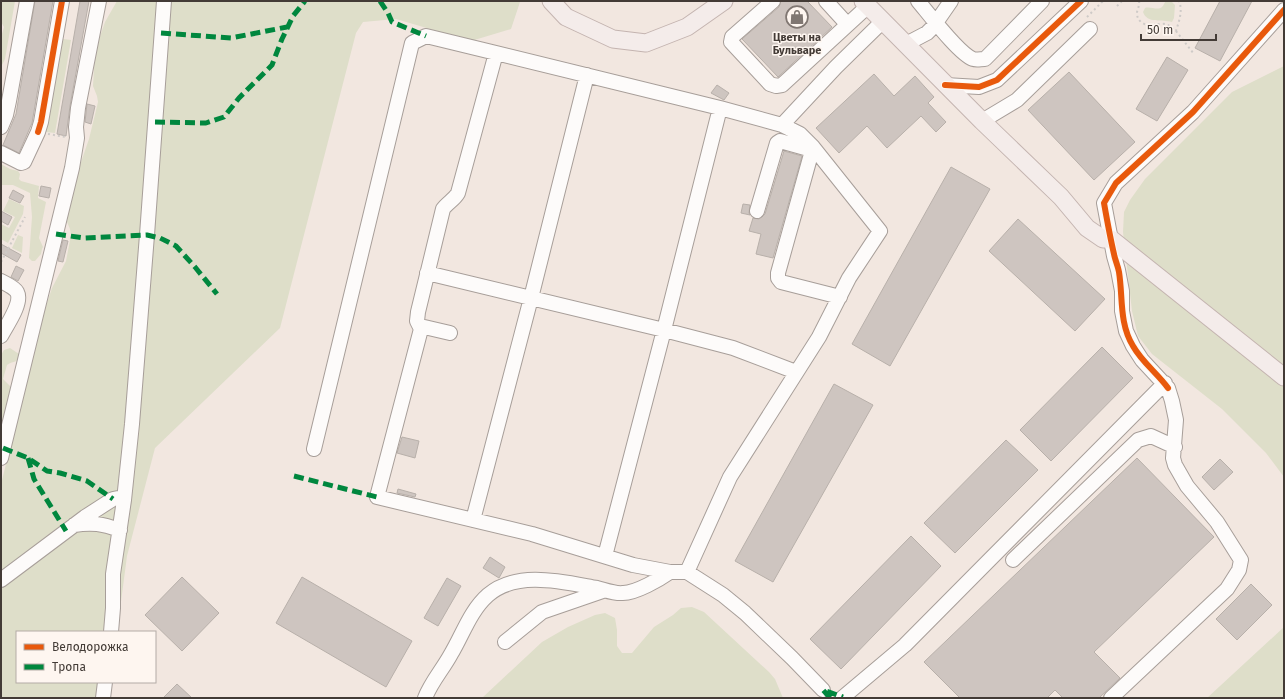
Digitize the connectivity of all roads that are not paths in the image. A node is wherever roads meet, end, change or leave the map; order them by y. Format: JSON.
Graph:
{"nodes":[{"id":1,"x":27,"y":1,"type":"edge"},
{"id":2,"x":62,"y":1,"type":"edge"},
{"id":3,"x":99,"y":1,"type":"edge"},
{"id":4,"x":164,"y":1,"type":"edge"},
{"id":5,"x":551,"y":1,"type":"edge"},
{"id":6,"x":724,"y":1,"type":"edge"},
{"id":7,"x":773,"y":1,"type":"edge"},
{"id":8,"x":826,"y":1,"type":"edge"},
{"id":9,"x":918,"y":1,"type":"edge"},
{"id":10,"x":951,"y":1,"type":"edge"},
{"id":11,"x":1042,"y":1,"type":"edge"},
{"id":12,"x":1081,"y":1,"type":"edge"},
{"id":13,"x":865,"y":3,"type":"edge"},
{"id":14,"x":1284,"y":10,"type":"edge"},
{"id":15,"x":883,"y":20,"type":"junction"},
{"id":16,"x":936,"y":23,"type":"junction"},
{"id":17,"x":847,"y":24,"type":"junction"},
{"id":18,"x":1090,"y":29,"type":"dead end"},
{"id":19,"x":906,"y":44,"type":"junction"},
{"id":20,"x":496,"y":53,"type":"junction"},
{"id":21,"x":587,"y":75,"type":"junction"},
{"id":22,"x":946,"y":85,"type":"junction"},
{"id":23,"x":720,"y":108,"type":"junction"},
{"id":24,"x":982,"y":121,"type":"junction"},
{"id":25,"x":782,"y":125,"type":"junction"},
{"id":26,"x":1,"y":127,"type":"edge"},
{"id":27,"x":813,"y":148,"type":"junction"},
{"id":28,"x":1,"y":153,"type":"edge"},
{"id":29,"x":757,"y":210,"type":"dead end"},
{"id":30,"x":1111,"y":239,"type":"junction"},
{"id":31,"x":427,"y":273,"type":"junction"},
{"id":32,"x":1,"y":281,"type":"edge"},
{"id":33,"x":840,"y":297,"type":"junction"},
{"id":34,"x":531,"y":298,"type":"junction"},
{"id":35,"x":420,"y":326,"type":"junction"},
{"id":36,"x":664,"y":330,"type":"junction"},
{"id":37,"x":450,"y":333,"type":"dead end"},
{"id":38,"x":1,"y":336,"type":"edge"},
{"id":39,"x":796,"y":372,"type":"junction"},
{"id":40,"x":1284,"y":377,"type":"edge"},
{"id":41,"x":1167,"y":386,"type":"junction"},
{"id":42,"x":3,"y":440,"type":"edge"},
{"id":43,"x":1174,"y":447,"type":"junction"},
{"id":44,"x":314,"y":449,"type":"dead end"},
{"id":45,"x":1,"y":458,"type":"edge"},
{"id":46,"x":124,"y":500,"type":"junction"},
{"id":47,"x":473,"y":520,"type":"junction"},
{"id":48,"x":74,"y":525,"type":"junction"},
{"id":49,"x":120,"y":530,"type":"junction"},
{"id":50,"x":605,"y":556,"type":"junction"},
{"id":51,"x":1012,"y":560,"type":"dead end"},
{"id":52,"x":670,"y":572,"type":"junction"},
{"id":53,"x":687,"y":572,"type":"junction"},
{"id":54,"x":1,"y":580,"type":"edge"},
{"id":55,"x":605,"y":590,"type":"junction"},
{"id":56,"x":111,"y":631,"type":"edge"},
{"id":57,"x":505,"y":642,"type":"dead end"},
{"id":58,"x":105,"y":683,"type":"edge"},
{"id":59,"x":823,"y":690,"type":"dead end"},
{"id":60,"x":103,"y":698,"type":"edge"},
{"id":61,"x":424,"y":698,"type":"edge"},
{"id":62,"x":842,"y":698,"type":"edge"},
{"id":63,"x":1111,"y":698,"type":"edge"}],
"edges":[{"from":1,"to":26,"type":"street"},
{"from":2,"to":28,"type":"street"},
{"from":3,"to":42,"type":"street"},
{"from":4,"to":46,"type":"street"},
{"from":5,"to":6,"type":"main road"},
{"from":7,"to":17,"type":"street"},
{"from":8,"to":17,"type":"street"},
{"from":9,"to":16,"type":"street"},
{"from":10,"to":16,"type":"street"},
{"from":11,"to":16,"type":"street"},
{"from":12,"to":22,"type":"street"},
{"from":13,"to":15,"type":"main road"},
{"from":13,"to":17,"type":"street"},
{"from":14,"to":30,"type":"street"},
{"from":15,"to":19,"type":"main road"},
{"from":15,"to":25,"type":"street"},
{"from":16,"to":19,"type":"street"},
{"from":18,"to":24,"type":"street"},
{"from":19,"to":22,"type":"main road"},
{"from":20,"to":21,"type":"street"},
{"from":20,"to":31,"type":"street"},
{"from":20,"to":44,"type":"street"},
{"from":21,"to":23,"type":"street"},
{"from":21,"to":34,"type":"street"},
{"from":22,"to":24,"type":"main road"},
{"from":23,"to":25,"type":"street"},
{"from":23,"to":36,"type":"street"},
{"from":24,"to":30,"type":"main road"},
{"from":25,"to":27,"type":"street"},
{"from":27,"to":29,"type":"street"},
{"from":27,"to":33,"type":"street"},
{"from":27,"to":33,"type":"street"},
{"from":30,"to":40,"type":"main road"},
{"from":30,"to":41,"type":"street"},
{"from":31,"to":34,"type":"street"},
{"from":31,"to":35,"type":"street"},
{"from":32,"to":38,"type":"street"},
{"from":33,"to":39,"type":"street"},
{"from":34,"to":36,"type":"street"},
{"from":34,"to":47,"type":"street"},
{"from":35,"to":37,"type":"street"},
{"from":35,"to":47,"type":"street"},
{"from":36,"to":39,"type":"street"},
{"from":36,"to":50,"type":"street"},
{"from":39,"to":53,"type":"street"},
{"from":41,"to":43,"type":"street"},
{"from":41,"to":62,"type":"street"},
{"from":42,"to":45,"type":"street"},
{"from":43,"to":51,"type":"street"},
{"from":43,"to":63,"type":"street"},
{"from":46,"to":48,"type":"street"},
{"from":46,"to":49,"type":"street"},
{"from":47,"to":50,"type":"street"},
{"from":48,"to":49,"type":"street"},
{"from":48,"to":54,"type":"street"},
{"from":49,"to":56,"type":"street"},
{"from":50,"to":52,"type":"street"},
{"from":52,"to":53,"type":"street"},
{"from":52,"to":55,"type":"street"},
{"from":53,"to":59,"type":"street"},
{"from":55,"to":57,"type":"street"},
{"from":55,"to":61,"type":"street"},
{"from":58,"to":60,"type":"street"}]}
